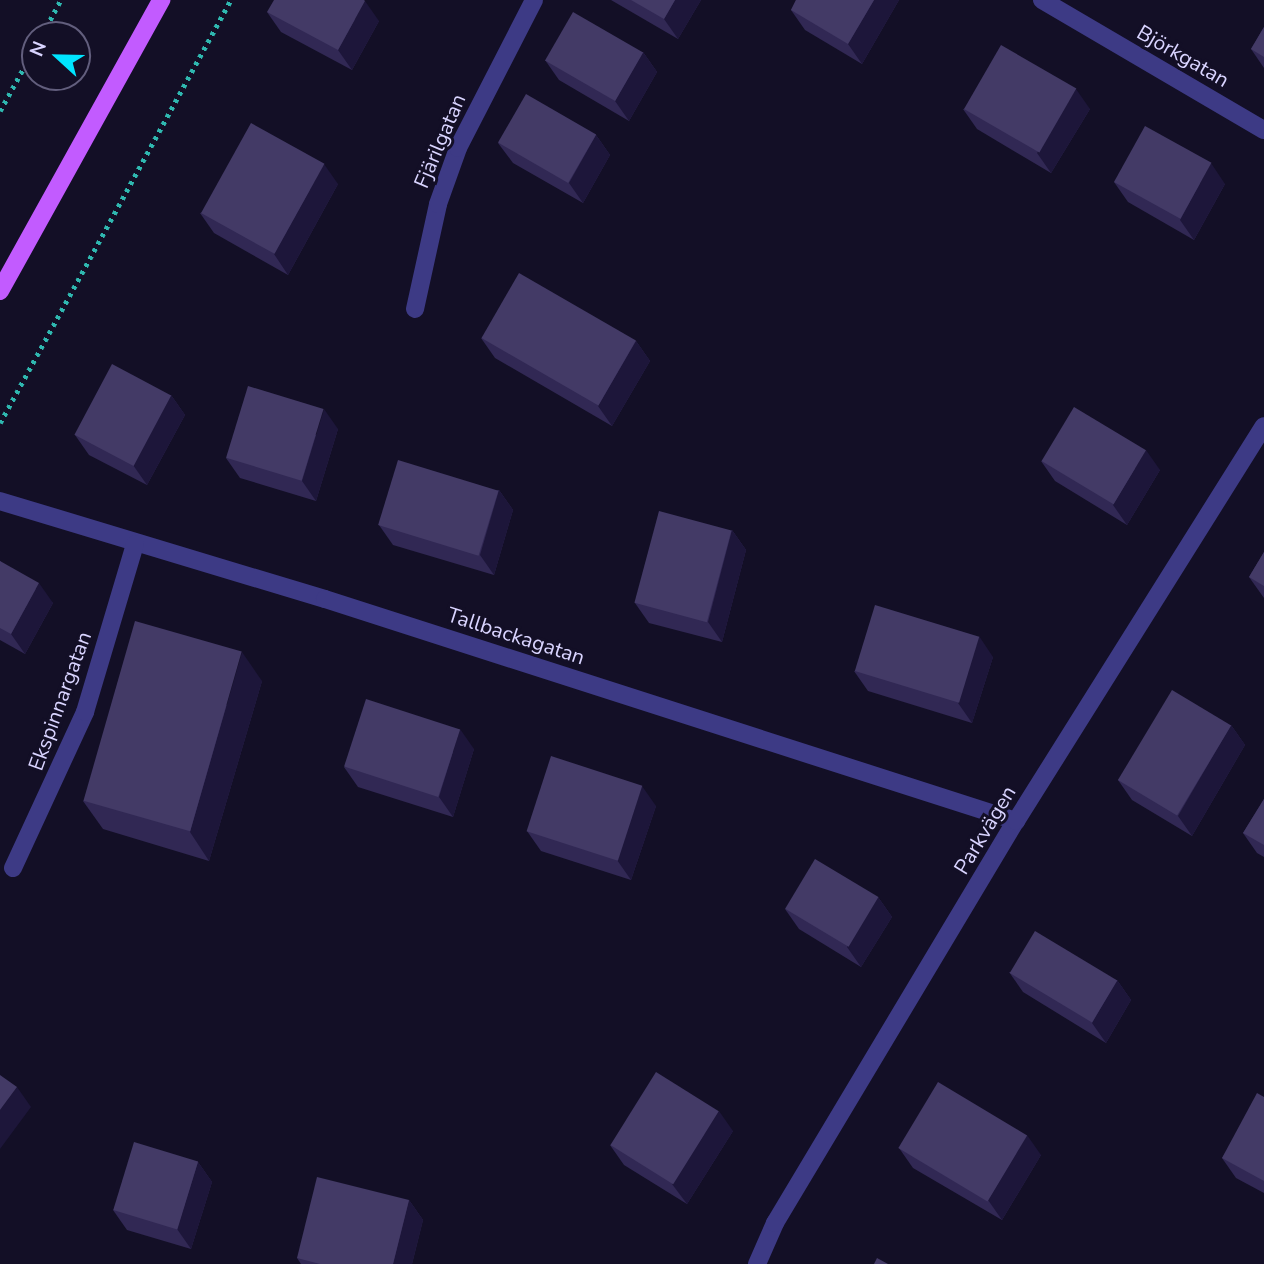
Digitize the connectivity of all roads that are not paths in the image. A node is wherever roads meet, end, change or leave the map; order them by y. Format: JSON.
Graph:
{"nodes":[{"id":1,"x":161,"y":0,"type":"edge"},
{"id":2,"x":534,"y":0,"type":"edge"},
{"id":3,"x":1042,"y":0,"type":"edge"},
{"id":4,"x":1264,"y":130,"type":"edge"},
{"id":5,"x":0,"y":291,"type":"edge"},
{"id":6,"x":415,"y":309,"type":"dead end"},
{"id":7,"x":1264,"y":426,"type":"edge"},
{"id":8,"x":0,"y":501,"type":"edge"},
{"id":9,"x":135,"y":544,"type":"junction"},
{"id":10,"x":1016,"y":821,"type":"junction"},
{"id":11,"x":13,"y":869,"type":"dead end"},
{"id":12,"x":757,"y":1264,"type":"edge"}],
"edges":[{"from":1,"to":5,"type":"main road"},
{"from":2,"to":6,"type":"street","name":"Fjärilgatan"},
{"from":3,"to":4,"type":"street","name":"Björkgatan"},
{"from":7,"to":10,"type":"street","name":"Parkvägen"},
{"from":8,"to":9,"type":"street","name":"Tallbackagatan"},
{"from":9,"to":10,"type":"street","name":"Tallbackagatan"},
{"from":9,"to":11,"type":"street","name":"Ekspinnargatan"},
{"from":10,"to":12,"type":"street","name":"Parkvägen"}]}
